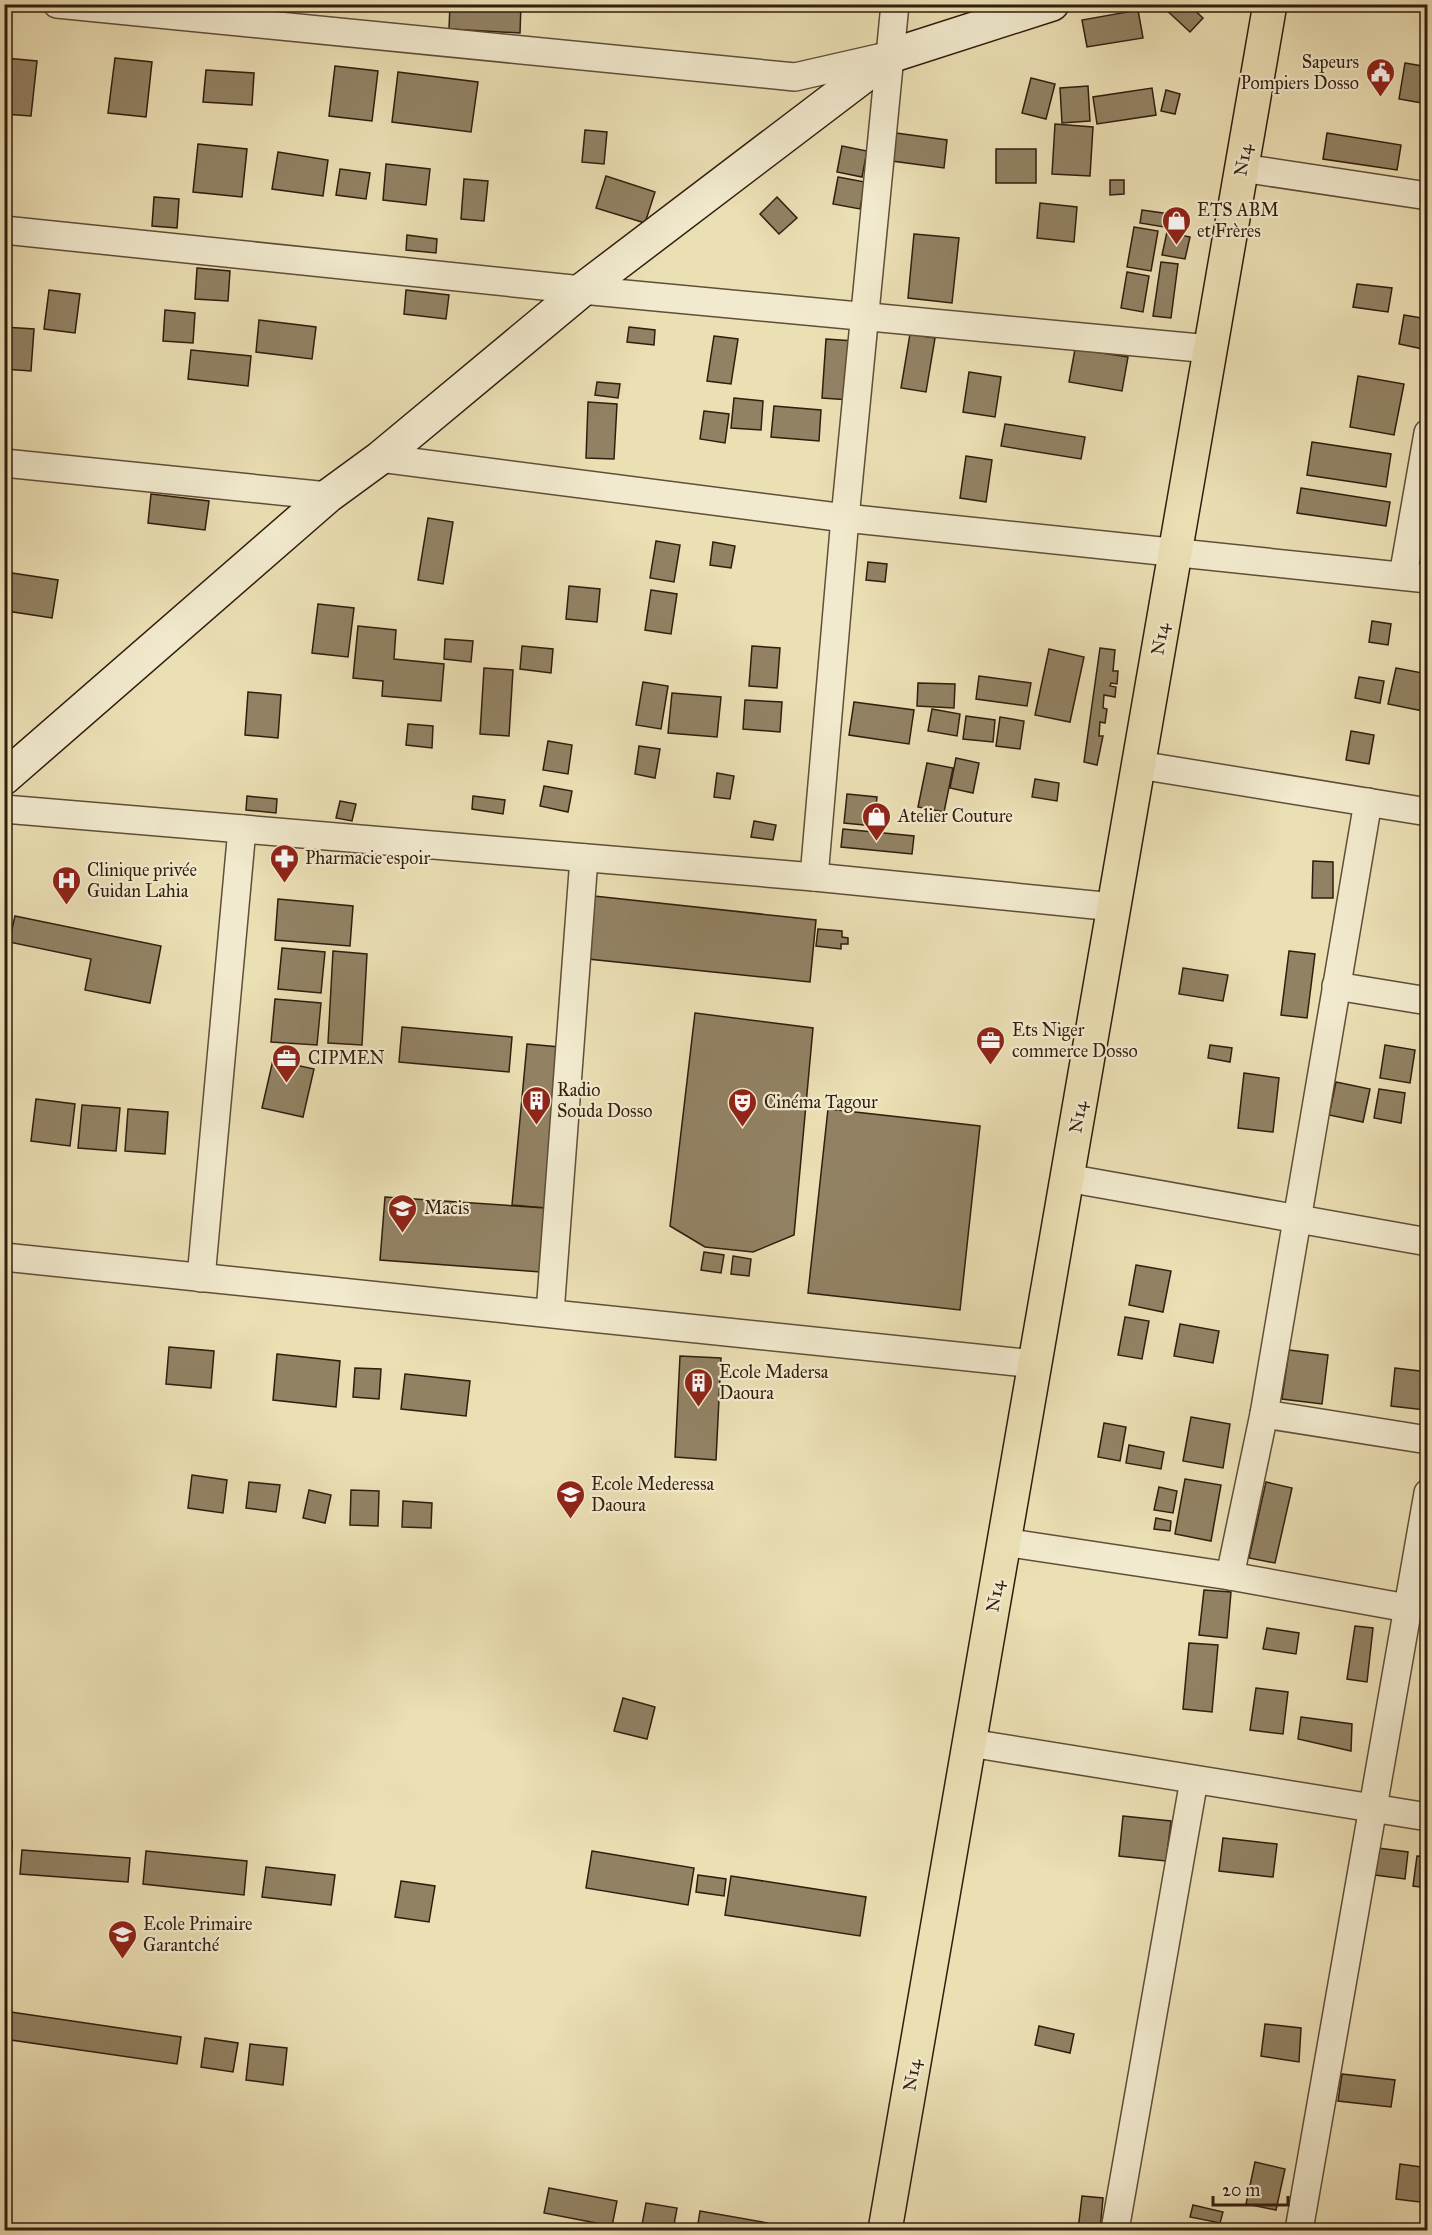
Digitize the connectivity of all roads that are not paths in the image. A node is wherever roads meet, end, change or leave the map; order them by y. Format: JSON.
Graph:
{"nodes":[{"id":1,"x":57,"y":4,"type":"edge"},
{"id":2,"x":895,"y":4,"type":"edge"},
{"id":3,"x":1052,"y":4,"type":"edge"},
{"id":4,"x":1270,"y":4,"type":"edge"},
{"id":5,"x":163,"y":10,"type":"edge"},
{"id":6,"x":890,"y":56,"type":"junction"},
{"id":7,"x":1242,"y":168,"type":"junction"},
{"id":8,"x":1428,"y":196,"type":"edge"},
{"id":9,"x":4,"y":230,"type":"edge"},
{"id":10,"x":582,"y":290,"type":"junction"},
{"id":11,"x":864,"y":317,"type":"junction"},
{"id":12,"x":1210,"y":349,"type":"junction"},
{"id":13,"x":1428,"y":433,"type":"edge"},
{"id":14,"x":380,"y":458,"type":"junction"},
{"id":15,"x":4,"y":463,"type":"edge"},
{"id":16,"x":328,"y":496,"type":"junction"},
{"id":17,"x":845,"y":518,"type":"junction"},
{"id":18,"x":1176,"y":551,"type":"junction"},
{"id":19,"x":1415,"y":577,"type":"edge"},
{"id":20,"x":1139,"y":765,"type":"junction"},
{"id":21,"x":4,"y":778,"type":"edge"},
{"id":22,"x":1368,"y":802,"type":"junction"},
{"id":23,"x":4,"y":809,"type":"edge"},
{"id":24,"x":1428,"y":812,"type":"edge"},
{"id":25,"x":242,"y":829,"type":"junction"},
{"id":26,"x":584,"y":858,"type":"junction"},
{"id":27,"x":814,"y":877,"type":"junction"},
{"id":28,"x":1114,"y":907,"type":"junction"},
{"id":29,"x":1336,"y":986,"type":"junction"},
{"id":30,"x":1428,"y":1001,"type":"edge"},
{"id":31,"x":1067,"y":1178,"type":"junction"},
{"id":32,"x":1296,"y":1219,"type":"junction"},
{"id":33,"x":1428,"y":1242,"type":"edge"},
{"id":34,"x":4,"y":1257,"type":"edge"},
{"id":35,"x":201,"y":1278,"type":"junction"},
{"id":36,"x":550,"y":1313,"type":"junction"},
{"id":37,"x":1035,"y":1364,"type":"junction"},
{"id":38,"x":1264,"y":1414,"type":"junction"},
{"id":39,"x":1428,"y":1440,"type":"edge"},
{"id":40,"x":1428,"y":1492,"type":"edge"},
{"id":41,"x":1004,"y":1542,"type":"junction"},
{"id":42,"x":1230,"y":1576,"type":"junction"},
{"id":43,"x":1407,"y":1608,"type":"junction"},
{"id":44,"x":970,"y":1743,"type":"junction"},
{"id":45,"x":1194,"y":1780,"type":"junction"},
{"id":46,"x":1373,"y":1808,"type":"junction"},
{"id":47,"x":1428,"y":1817,"type":"edge"},
{"id":48,"x":885,"y":2230,"type":"edge"},
{"id":49,"x":1115,"y":2230,"type":"edge"},
{"id":50,"x":1299,"y":2230,"type":"edge"}],
"edges":[{"from":1,"to":5,"type":"street"},
{"from":2,"to":6,"type":"street"},
{"from":3,"to":6,"type":"street"},
{"from":4,"to":7,"type":"main road","name":"N14"},
{"from":5,"to":6,"type":"street"},
{"from":6,"to":10,"type":"street"},
{"from":6,"to":11,"type":"street"},
{"from":7,"to":8,"type":"street"},
{"from":7,"to":12,"type":"main road","name":"N14"},
{"from":9,"to":10,"type":"street"},
{"from":10,"to":11,"type":"street"},
{"from":10,"to":14,"type":"street"},
{"from":11,"to":12,"type":"street"},
{"from":11,"to":17,"type":"street"},
{"from":12,"to":18,"type":"main road","name":"N14"},
{"from":13,"to":19,"type":"street"},
{"from":14,"to":16,"type":"street"},
{"from":14,"to":17,"type":"street"},
{"from":15,"to":16,"type":"street"},
{"from":16,"to":21,"type":"street"},
{"from":17,"to":18,"type":"street"},
{"from":17,"to":27,"type":"street"},
{"from":18,"to":19,"type":"street"},
{"from":18,"to":20,"type":"main road","name":"N14"},
{"from":20,"to":22,"type":"street"},
{"from":20,"to":28,"type":"main road","name":"N14"},
{"from":22,"to":24,"type":"street"},
{"from":22,"to":29,"type":"street"},
{"from":23,"to":25,"type":"street"},
{"from":25,"to":26,"type":"street"},
{"from":25,"to":35,"type":"street"},
{"from":26,"to":27,"type":"street"},
{"from":26,"to":36,"type":"street"},
{"from":27,"to":28,"type":"street"},
{"from":28,"to":31,"type":"main road","name":"N14"},
{"from":29,"to":30,"type":"street"},
{"from":29,"to":32,"type":"street"},
{"from":31,"to":32,"type":"street"},
{"from":31,"to":37,"type":"main road","name":"N14"},
{"from":32,"to":33,"type":"street"},
{"from":32,"to":38,"type":"street"},
{"from":34,"to":35,"type":"street"},
{"from":35,"to":36,"type":"street"},
{"from":36,"to":37,"type":"street"},
{"from":37,"to":41,"type":"main road","name":"N14"},
{"from":38,"to":39,"type":"street"},
{"from":38,"to":42,"type":"street"},
{"from":40,"to":43,"type":"street"},
{"from":41,"to":42,"type":"street"},
{"from":41,"to":44,"type":"main road","name":"N14"},
{"from":42,"to":43,"type":"street"},
{"from":43,"to":46,"type":"street"},
{"from":44,"to":45,"type":"street"},
{"from":44,"to":48,"type":"main road","name":"N14"},
{"from":45,"to":46,"type":"street"},
{"from":45,"to":49,"type":"street"},
{"from":46,"to":47,"type":"street"},
{"from":46,"to":50,"type":"street"}]}
